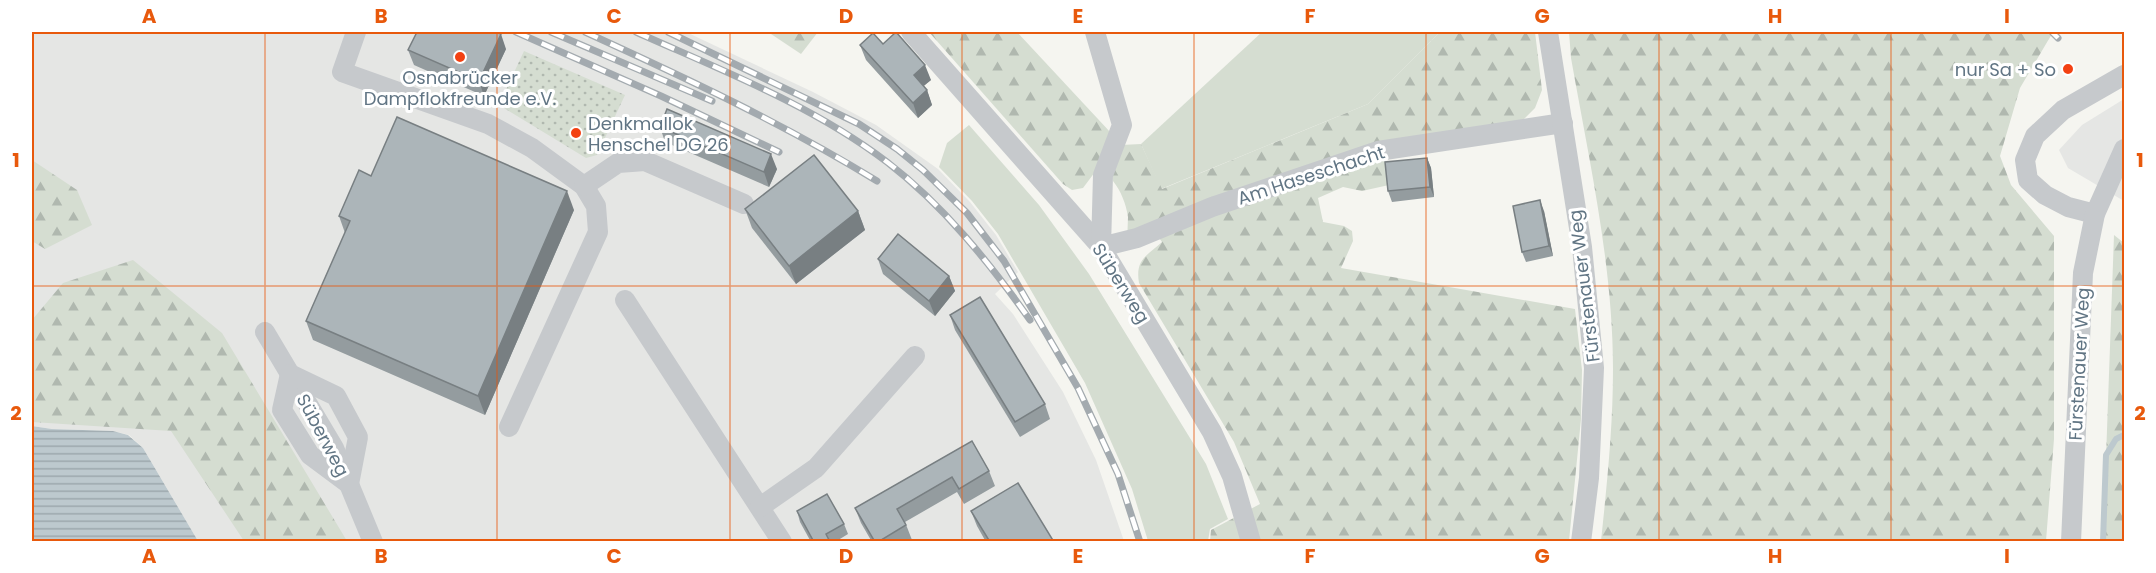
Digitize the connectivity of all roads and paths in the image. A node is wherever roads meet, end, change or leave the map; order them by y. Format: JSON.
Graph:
{"nodes":[{"id":1,"x":356,"y":32,"type":"edge"},
{"id":2,"x":911,"y":32,"type":"edge"},
{"id":3,"x":1095,"y":32,"type":"edge"},
{"id":4,"x":1548,"y":32,"type":"edge"},
{"id":5,"x":2124,"y":75,"type":"edge"},
{"id":6,"x":1563,"y":123,"type":"junction"},
{"id":7,"x":2124,"y":149,"type":"edge"},
{"id":8,"x":584,"y":186,"type":"junction"},
{"id":9,"x":744,"y":204,"type":"dead end"},
{"id":10,"x":2095,"y":214,"type":"junction"},
{"id":11,"x":1101,"y":247,"type":"junction"},
{"id":12,"x":625,"y":300,"type":"dead end"},
{"id":13,"x":265,"y":332,"type":"dead end"},
{"id":14,"x":915,"y":356,"type":"dead end"},
{"id":15,"x":290,"y":374,"type":"junction"},
{"id":16,"x":509,"y":427,"type":"dead end"},
{"id":17,"x":349,"y":484,"type":"junction"},
{"id":18,"x":760,"y":507,"type":"junction"},
{"id":19,"x":373,"y":542,"type":"edge"},
{"id":20,"x":782,"y":542,"type":"edge"},
{"id":21,"x":1251,"y":542,"type":"edge"},
{"id":22,"x":1581,"y":542,"type":"edge"},
{"id":23,"x":2071,"y":542,"type":"edge"}],
"edges":[{"from":1,"to":8,"type":"street"},
{"from":2,"to":11,"type":"street","name":"Süberweg"},
{"from":3,"to":11,"type":"street"},
{"from":4,"to":6,"type":"street","name":"Fürstenauer Weg"},
{"from":5,"to":10,"type":"street"},
{"from":6,"to":11,"type":"street","name":"Am Haseschacht"},
{"from":6,"to":22,"type":"street","name":"Fürstenauer Weg"},
{"from":7,"to":10,"type":"street","name":"Fürstenauer Weg"},
{"from":8,"to":9,"type":"street"},
{"from":8,"to":16,"type":"street"},
{"from":10,"to":23,"type":"street","name":"Fürstenauer Weg"},
{"from":11,"to":21,"type":"street","name":"Süberweg"},
{"from":12,"to":18,"type":"street"},
{"from":13,"to":15,"type":"street","name":"Süberweg"},
{"from":14,"to":18,"type":"street"},
{"from":15,"to":17,"type":"street","name":"Süberweg"},
{"from":15,"to":17,"type":"street"},
{"from":17,"to":19,"type":"street","name":"Süberweg"},
{"from":18,"to":20,"type":"street"}]}
